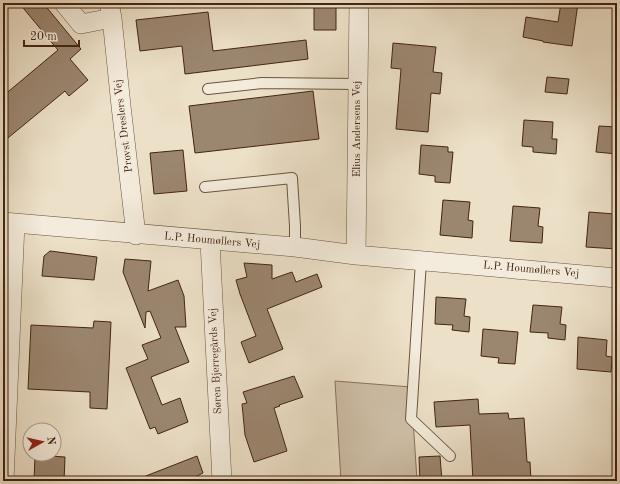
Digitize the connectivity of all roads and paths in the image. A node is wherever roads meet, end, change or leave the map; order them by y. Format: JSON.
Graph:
{"nodes":[{"id":1,"x":64,"y":3,"type":"edge"},
{"id":2,"x":359,"y":3,"type":"edge"},
{"id":3,"x":111,"y":10,"type":"edge"},
{"id":4,"x":357,"y":84,"type":"junction"},
{"id":5,"x":208,"y":89,"type":"dead end"},
{"id":6,"x":205,"y":187,"type":"dead end"},
{"id":7,"x":9,"y":223,"type":"edge"},
{"id":8,"x":136,"y":235,"type":"junction"},
{"id":9,"x":210,"y":241,"type":"junction"},
{"id":10,"x":295,"y":247,"type":"junction"},
{"id":11,"x":356,"y":255,"type":"junction"},
{"id":12,"x":421,"y":261,"type":"junction"},
{"id":13,"x":617,"y":278,"type":"edge"},
{"id":14,"x":5,"y":443,"type":"edge"},
{"id":15,"x":450,"y":456,"type":"dead end"},
{"id":16,"x":4,"y":481,"type":"edge"},
{"id":17,"x":222,"y":481,"type":"edge"}],
"edges":[{"from":1,"to":3,"type":"street","name":"Provst Dreslers Vej"},
{"from":2,"to":4,"type":"street","name":"Elius Andersens Vej"},
{"from":3,"to":8,"type":"street","name":"Provst Dreslers Vej"},
{"from":4,"to":5,"type":"lane"},
{"from":4,"to":11,"type":"street","name":"Elius Andersens Vej"},
{"from":6,"to":10,"type":"lane"},
{"from":7,"to":8,"type":"street","name":"L.P. Houmøllers Vej"},
{"from":7,"to":14,"type":"street"},
{"from":8,"to":9,"type":"street","name":"L.P. Houmøllers Vej"},
{"from":9,"to":10,"type":"street","name":"L.P. Houmøllers Vej"},
{"from":9,"to":17,"type":"street","name":"Søren Bjerregårds Vej"},
{"from":10,"to":11,"type":"street","name":"L.P. Houmøllers Vej"},
{"from":11,"to":12,"type":"street","name":"L.P. Houmøllers Vej"},
{"from":12,"to":13,"type":"street","name":"L.P. Houmøllers Vej"},
{"from":12,"to":15,"type":"lane"},
{"from":14,"to":16,"type":"street"}]}
